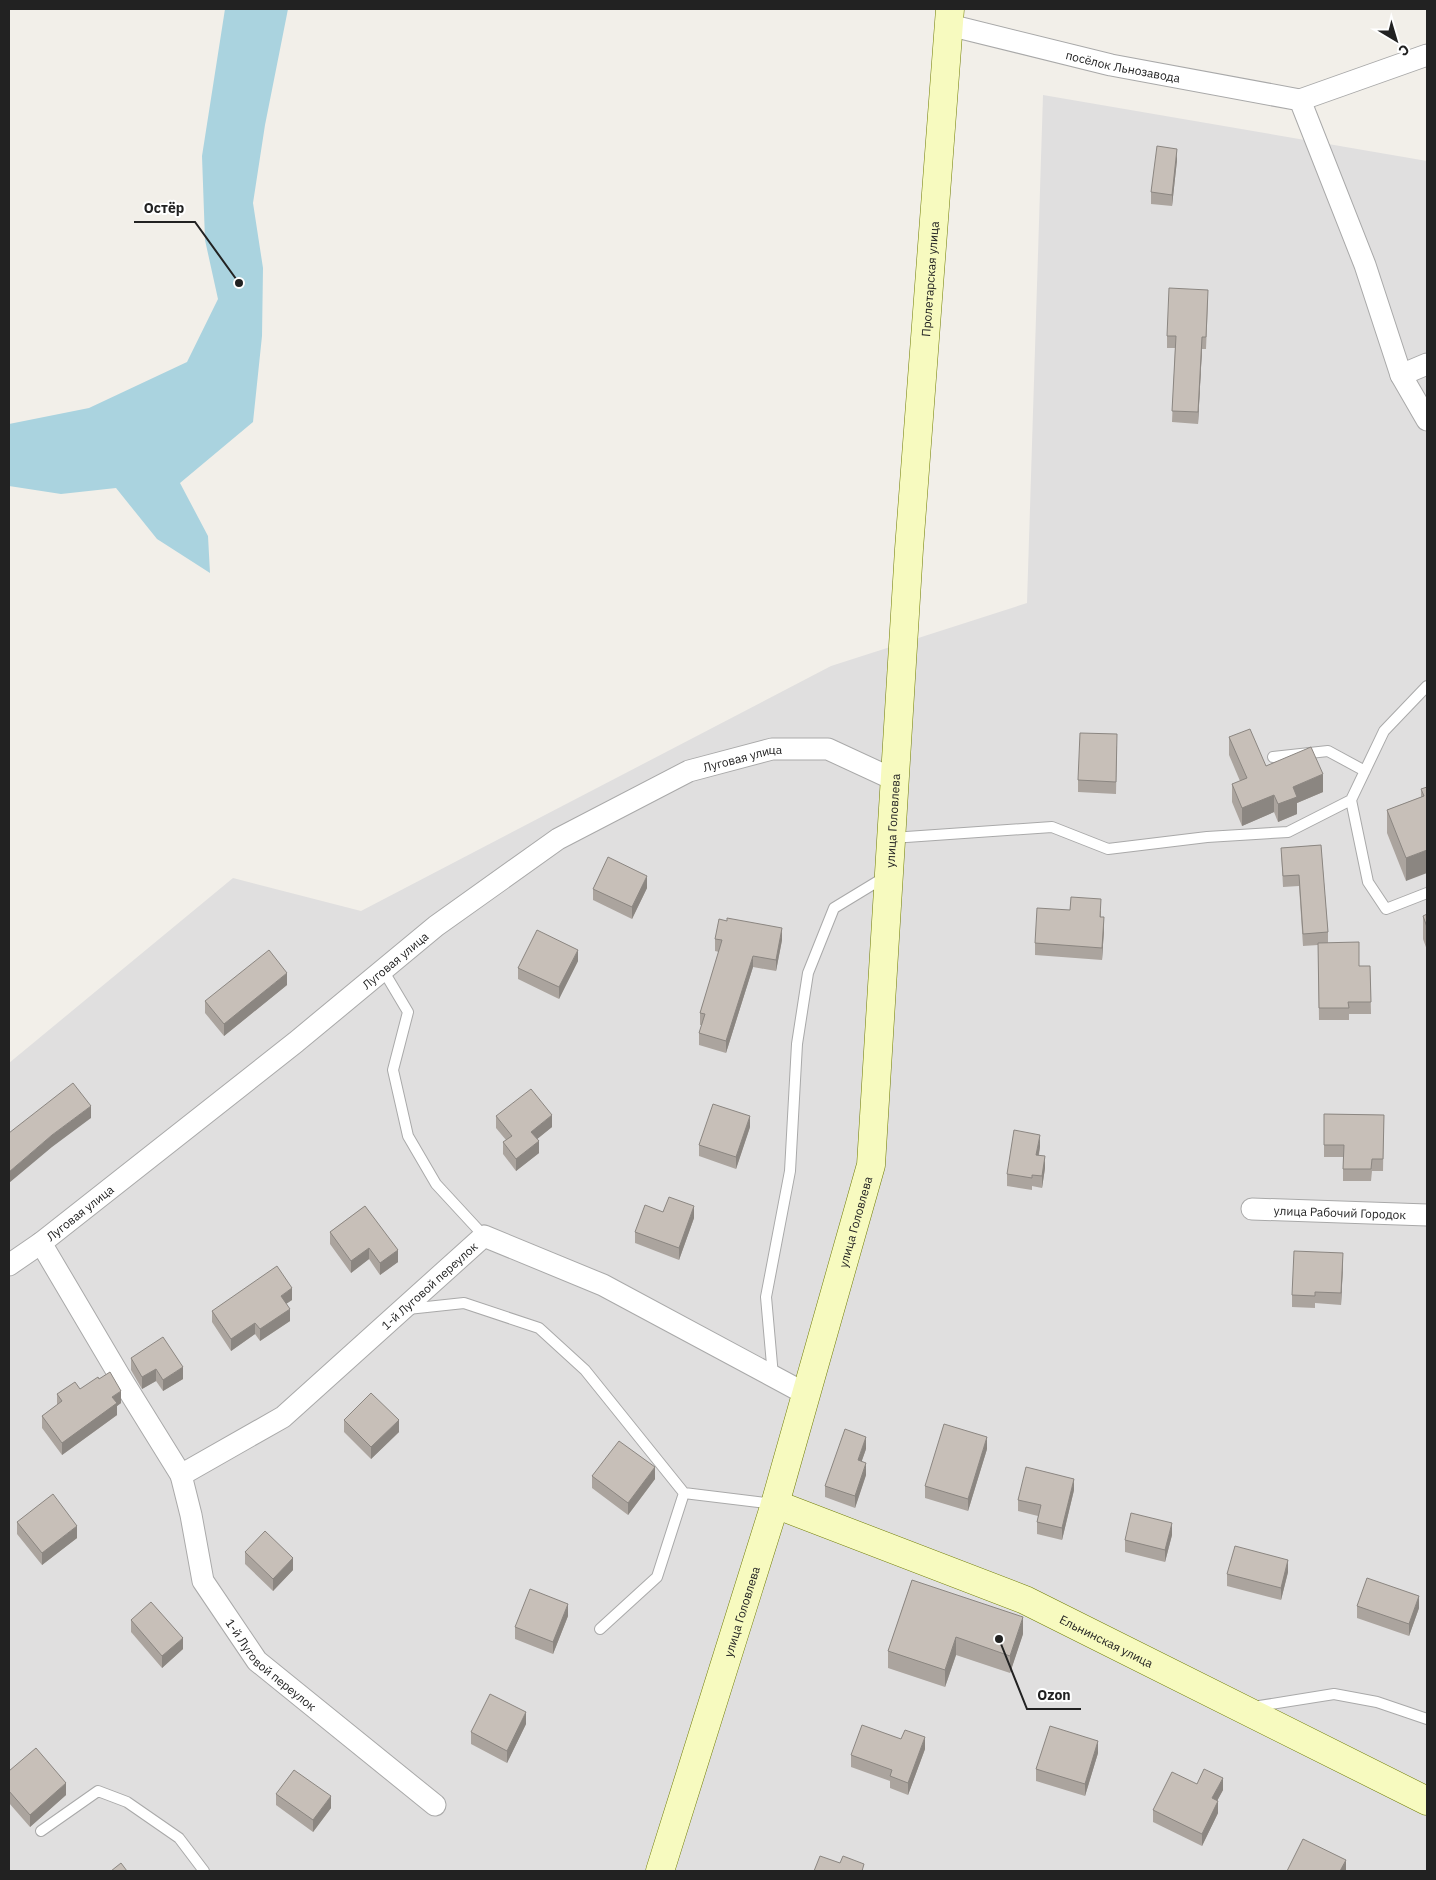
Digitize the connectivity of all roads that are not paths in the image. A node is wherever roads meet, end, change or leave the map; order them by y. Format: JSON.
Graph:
{"nodes":[{"id":1,"x":949,"y":17,"type":"edge"},
{"id":2,"x":1427,"y":55,"type":"edge"},
{"id":3,"x":1300,"y":100,"type":"junction"},
{"id":4,"x":1427,"y":364,"type":"edge"},
{"id":5,"x":1400,"y":375,"type":"junction"},
{"id":6,"x":1427,"y":420,"type":"edge"},
{"id":7,"x":909,"y":549,"type":"joint"},
{"id":8,"x":1427,"y":686,"type":"edge"},
{"id":9,"x":1273,"y":757,"type":"dead end"},
{"id":10,"x":1365,"y":771,"type":"junction"},
{"id":11,"x":895,"y":780,"type":"junction"},
{"id":12,"x":1351,"y":800,"type":"junction"},
{"id":13,"x":891,"y":838,"type":"junction"},
{"id":14,"x":889,"y":875,"type":"junction"},
{"id":15,"x":1427,"y":893,"type":"edge"},
{"id":16,"x":383,"y":970,"type":"junction"},
{"id":17,"x":1252,"y":1209,"type":"dead end"},
{"id":18,"x":1427,"y":1215,"type":"edge"},
{"id":19,"x":484,"y":1236,"type":"junction"},
{"id":20,"x":41,"y":1243,"type":"junction"},
{"id":21,"x":9,"y":1264,"type":"edge"},
{"id":22,"x":405,"y":1309,"type":"junction"},
{"id":23,"x":772,"y":1376,"type":"junction"},
{"id":24,"x":806,"y":1394,"type":"junction"},
{"id":25,"x":181,"y":1474,"type":"junction"},
{"id":26,"x":684,"y":1493,"type":"junction"},
{"id":27,"x":775,"y":1504,"type":"junction"},
{"id":28,"x":600,"y":1629,"type":"dead end"},
{"id":29,"x":1241,"y":1708,"type":"junction"},
{"id":30,"x":1427,"y":1719,"type":"edge"},
{"id":31,"x":1427,"y":1801,"type":"edge"},
{"id":32,"x":435,"y":1806,"type":"dead end"},
{"id":33,"x":41,"y":1831,"type":"dead end"},
{"id":34,"x":204,"y":1871,"type":"edge"},
{"id":35,"x":660,"y":1871,"type":"edge"}],
"edges":[{"from":1,"to":3,"type":"street","name":"посёлок Льнозавода"},
{"from":1,"to":7,"type":"main road","name":"Пролетарская улица"},
{"from":2,"to":3,"type":"street"},
{"from":3,"to":5,"type":"street"},
{"from":4,"to":5,"type":"street"},
{"from":5,"to":6,"type":"street"},
{"from":7,"to":11,"type":"main road","name":"улица Головлева"},
{"from":8,"to":10,"type":"lane"},
{"from":9,"to":10,"type":"lane"},
{"from":10,"to":12,"type":"lane"},
{"from":11,"to":13,"type":"main road","name":"улица Головлева"},
{"from":11,"to":16,"type":"street","name":"Луговая улица"},
{"from":12,"to":13,"type":"lane"},
{"from":12,"to":15,"type":"lane"},
{"from":13,"to":14,"type":"main road","name":"улица Головлева"},
{"from":14,"to":23,"type":"lane"},
{"from":14,"to":24,"type":"main road","name":"улица Головлева"},
{"from":16,"to":19,"type":"lane"},
{"from":16,"to":20,"type":"street","name":"Луговая улица"},
{"from":17,"to":18,"type":"street","name":"улица Рабочий Городок"},
{"from":19,"to":22,"type":"street","name":"1-й Луговой переулок"},
{"from":19,"to":23,"type":"street","name":"1-й Луговой переулок"},
{"from":20,"to":21,"type":"street","name":"Луговая улица"},
{"from":20,"to":25,"type":"street","name":"1-й Луговой переулок"},
{"from":22,"to":25,"type":"street","name":"1-й Луговой переулок"},
{"from":22,"to":26,"type":"lane"},
{"from":23,"to":24,"type":"street","name":"1-й Луговой переулок"},
{"from":24,"to":27,"type":"main road","name":"улица Головлева"},
{"from":25,"to":32,"type":"street","name":"1-й Луговой переулок"},
{"from":26,"to":27,"type":"lane"},
{"from":26,"to":28,"type":"lane"},
{"from":27,"to":29,"type":"main road","name":"Ельнинская улица"},
{"from":27,"to":35,"type":"main road","name":"улица Головлева"},
{"from":29,"to":30,"type":"lane"},
{"from":29,"to":31,"type":"main road","name":"Ельнинская улица"},
{"from":33,"to":34,"type":"lane"}]}
